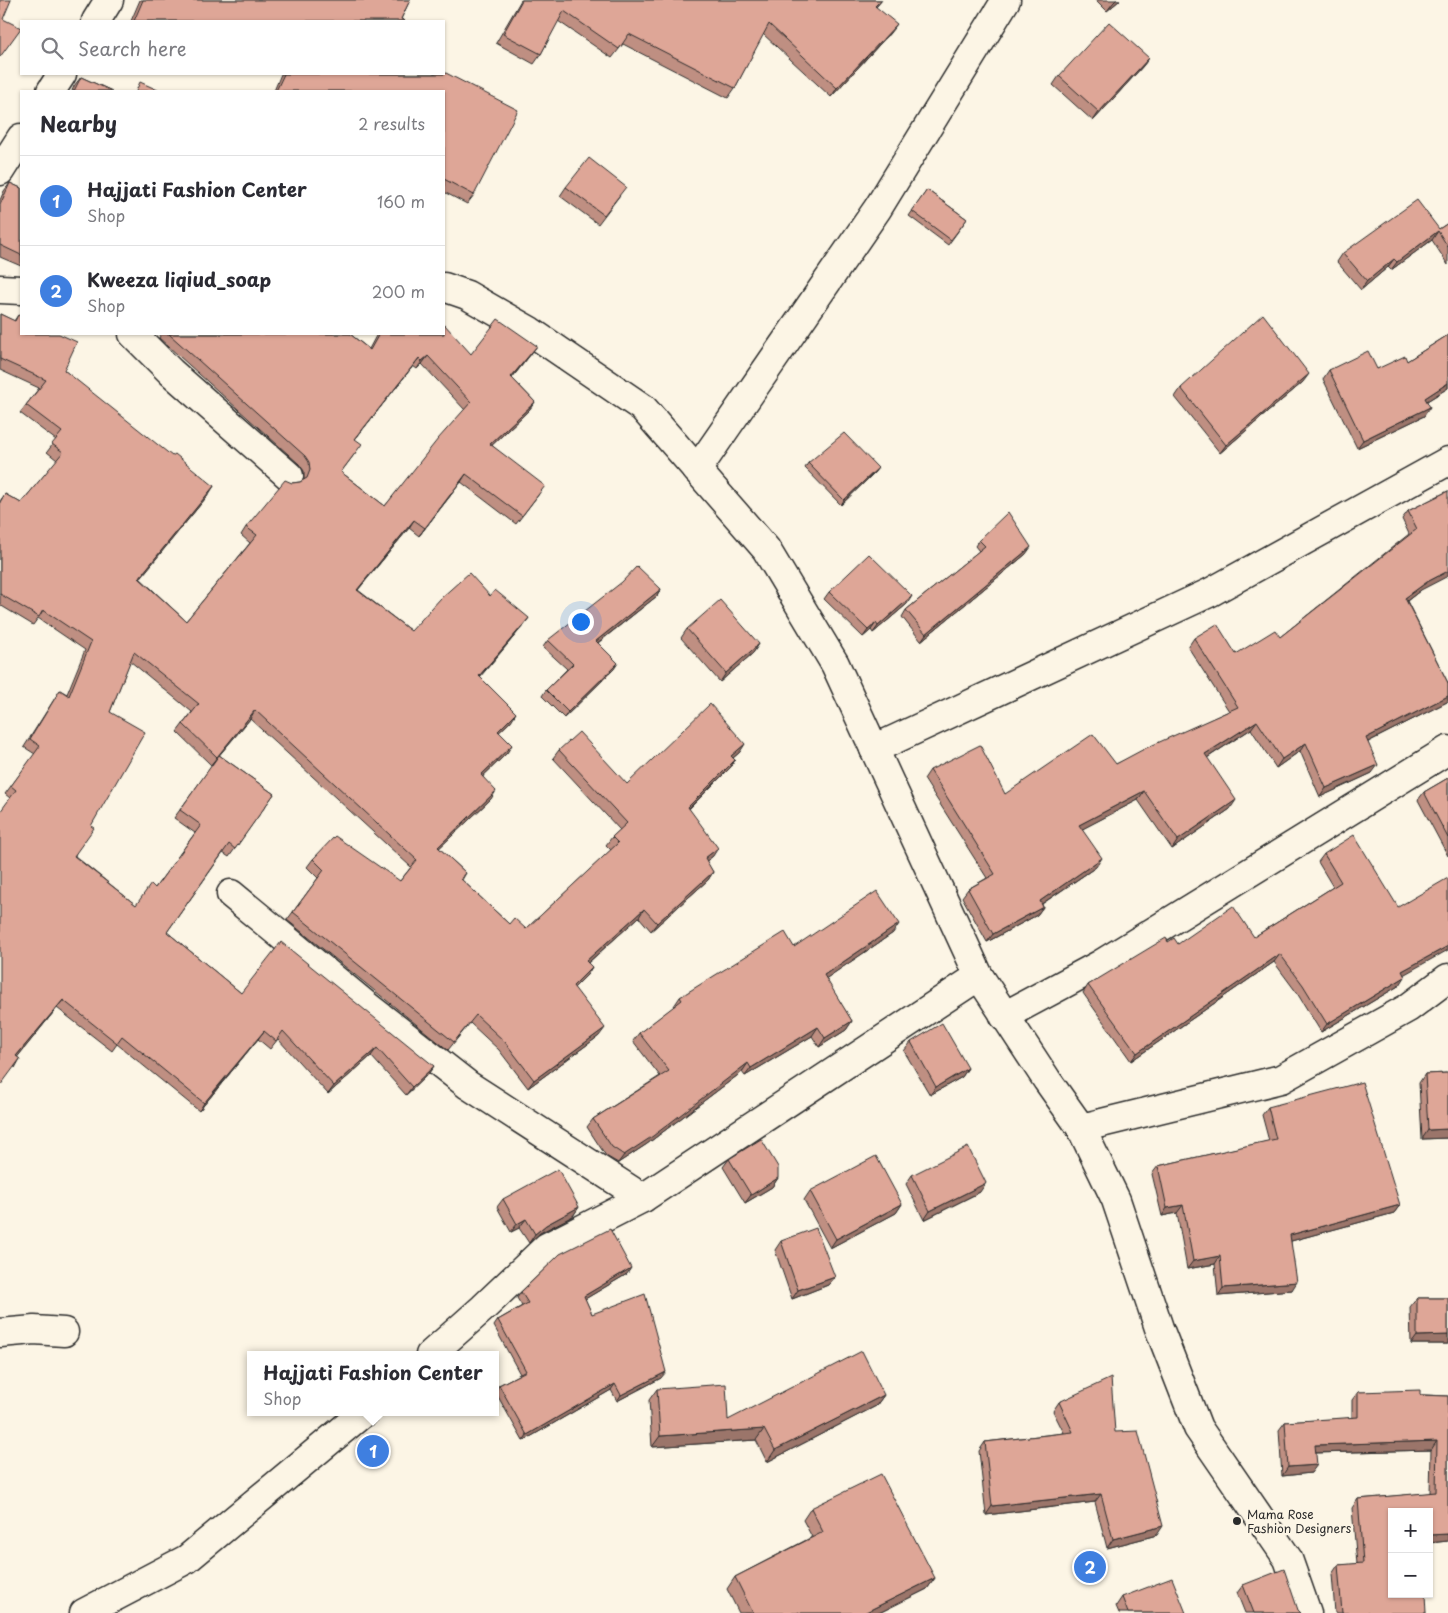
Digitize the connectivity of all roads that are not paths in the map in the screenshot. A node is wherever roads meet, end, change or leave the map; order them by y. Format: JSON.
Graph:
{"nodes":[{"id":1,"x":109,"y":0,"type":"edge"},
{"id":2,"x":1006,"y":0,"type":"edge"},
{"id":3,"x":97,"y":20,"type":"edge"},
{"id":4,"x":61,"y":75,"type":"edge"},
{"id":5,"x":52,"y":90,"type":"edge"},
{"id":6,"x":20,"y":140,"type":"edge"},
{"id":7,"x":0,"y":171,"type":"edge"},
{"id":8,"x":445,"y":287,"type":"edge"},
{"id":9,"x":0,"y":289,"type":"edge"},
{"id":10,"x":20,"y":290,"type":"edge"},
{"id":11,"x":134,"y":335,"type":"edge"},
{"id":12,"x":1448,"y":460,"type":"edge"},
{"id":13,"x":697,"y":470,"type":"junction"},
{"id":14,"x":289,"y":476,"type":"dead end"},
{"id":15,"x":874,"y":749,"type":"junction"},
{"id":16,"x":1448,"y":750,"type":"edge"},
{"id":17,"x":231,"y":894,"type":"dead end"},
{"id":18,"x":979,"y":976,"type":"junction"},
{"id":19,"x":1448,"y":978,"type":"edge"},
{"id":20,"x":1004,"y":1016,"type":"junction"},
{"id":21,"x":1082,"y":1128,"type":"junction"},
{"id":22,"x":643,"y":1198,"type":"junction"},
{"id":23,"x":64,"y":1332,"type":"dead end"},
{"id":24,"x":0,"y":1333,"type":"edge"},
{"id":25,"x":435,"y":1351,"type":"edge"},
{"id":26,"x":359,"y":1416,"type":"edge"},
{"id":27,"x":84,"y":1613,"type":"edge"},
{"id":28,"x":1307,"y":1613,"type":"edge"}],
"edges":[{"from":1,"to":3,"type":"street"},
{"from":2,"to":13,"type":"street"},
{"from":4,"to":5,"type":"street"},
{"from":6,"to":7,"type":"street"},
{"from":8,"to":13,"type":"street"},
{"from":9,"to":10,"type":"street"},
{"from":11,"to":14,"type":"street"},
{"from":12,"to":15,"type":"street"},
{"from":13,"to":15,"type":"street"},
{"from":15,"to":18,"type":"street"},
{"from":16,"to":20,"type":"street"},
{"from":17,"to":22,"type":"street"},
{"from":18,"to":20,"type":"street"},
{"from":18,"to":22,"type":"street"},
{"from":19,"to":21,"type":"street"},
{"from":20,"to":21,"type":"street"},
{"from":21,"to":28,"type":"street"},
{"from":22,"to":25,"type":"street"},
{"from":23,"to":24,"type":"street"},
{"from":26,"to":27,"type":"street"}]}
